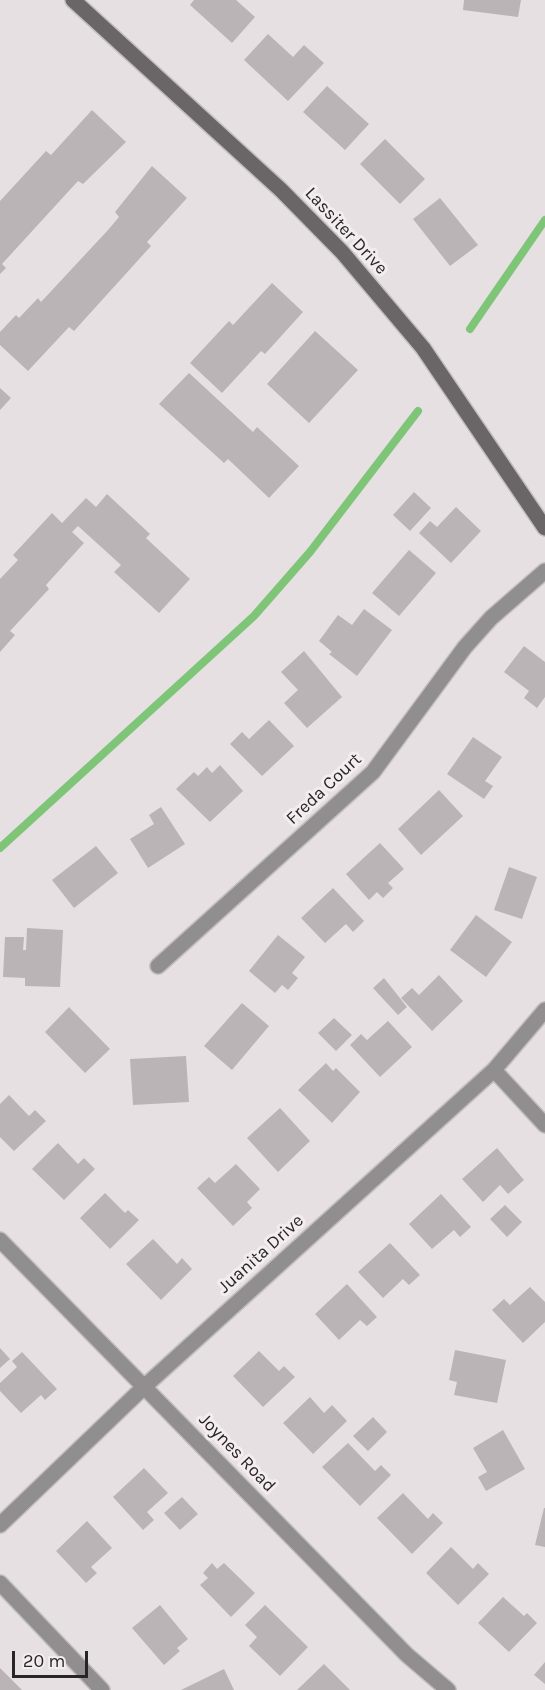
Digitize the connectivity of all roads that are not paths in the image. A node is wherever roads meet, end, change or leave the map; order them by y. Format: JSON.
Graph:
{"nodes":[{"id":1,"x":73,"y":0,"type":"edge"},
{"id":2,"x":545,"y":528,"type":"edge"},
{"id":3,"x":545,"y":571,"type":"edge"},
{"id":4,"x":158,"y":966,"type":"dead end"},
{"id":5,"x":545,"y":1010,"type":"edge"},
{"id":6,"x":494,"y":1070,"type":"junction"},
{"id":7,"x":545,"y":1125,"type":"edge"},
{"id":8,"x":0,"y":1240,"type":"edge"},
{"id":9,"x":145,"y":1386,"type":"junction"},
{"id":10,"x":0,"y":1525,"type":"edge"},
{"id":11,"x":0,"y":1583,"type":"edge"},
{"id":12,"x":102,"y":1690,"type":"edge"},
{"id":13,"x":448,"y":1690,"type":"edge"}],
"edges":[{"from":1,"to":2,"type":"street","name":"Lassiter Drive"},
{"from":3,"to":4,"type":"street","name":"Freda Court"},
{"from":5,"to":6,"type":"street","name":"Juanita Drive"},
{"from":6,"to":7,"type":"street"},
{"from":6,"to":9,"type":"street","name":"Juanita Drive"},
{"from":8,"to":9,"type":"street","name":"Joynes Road"},
{"from":9,"to":10,"type":"street","name":"Juanita Drive"},
{"from":9,"to":13,"type":"street","name":"Joynes Road"},
{"from":11,"to":12,"type":"street"}]}
